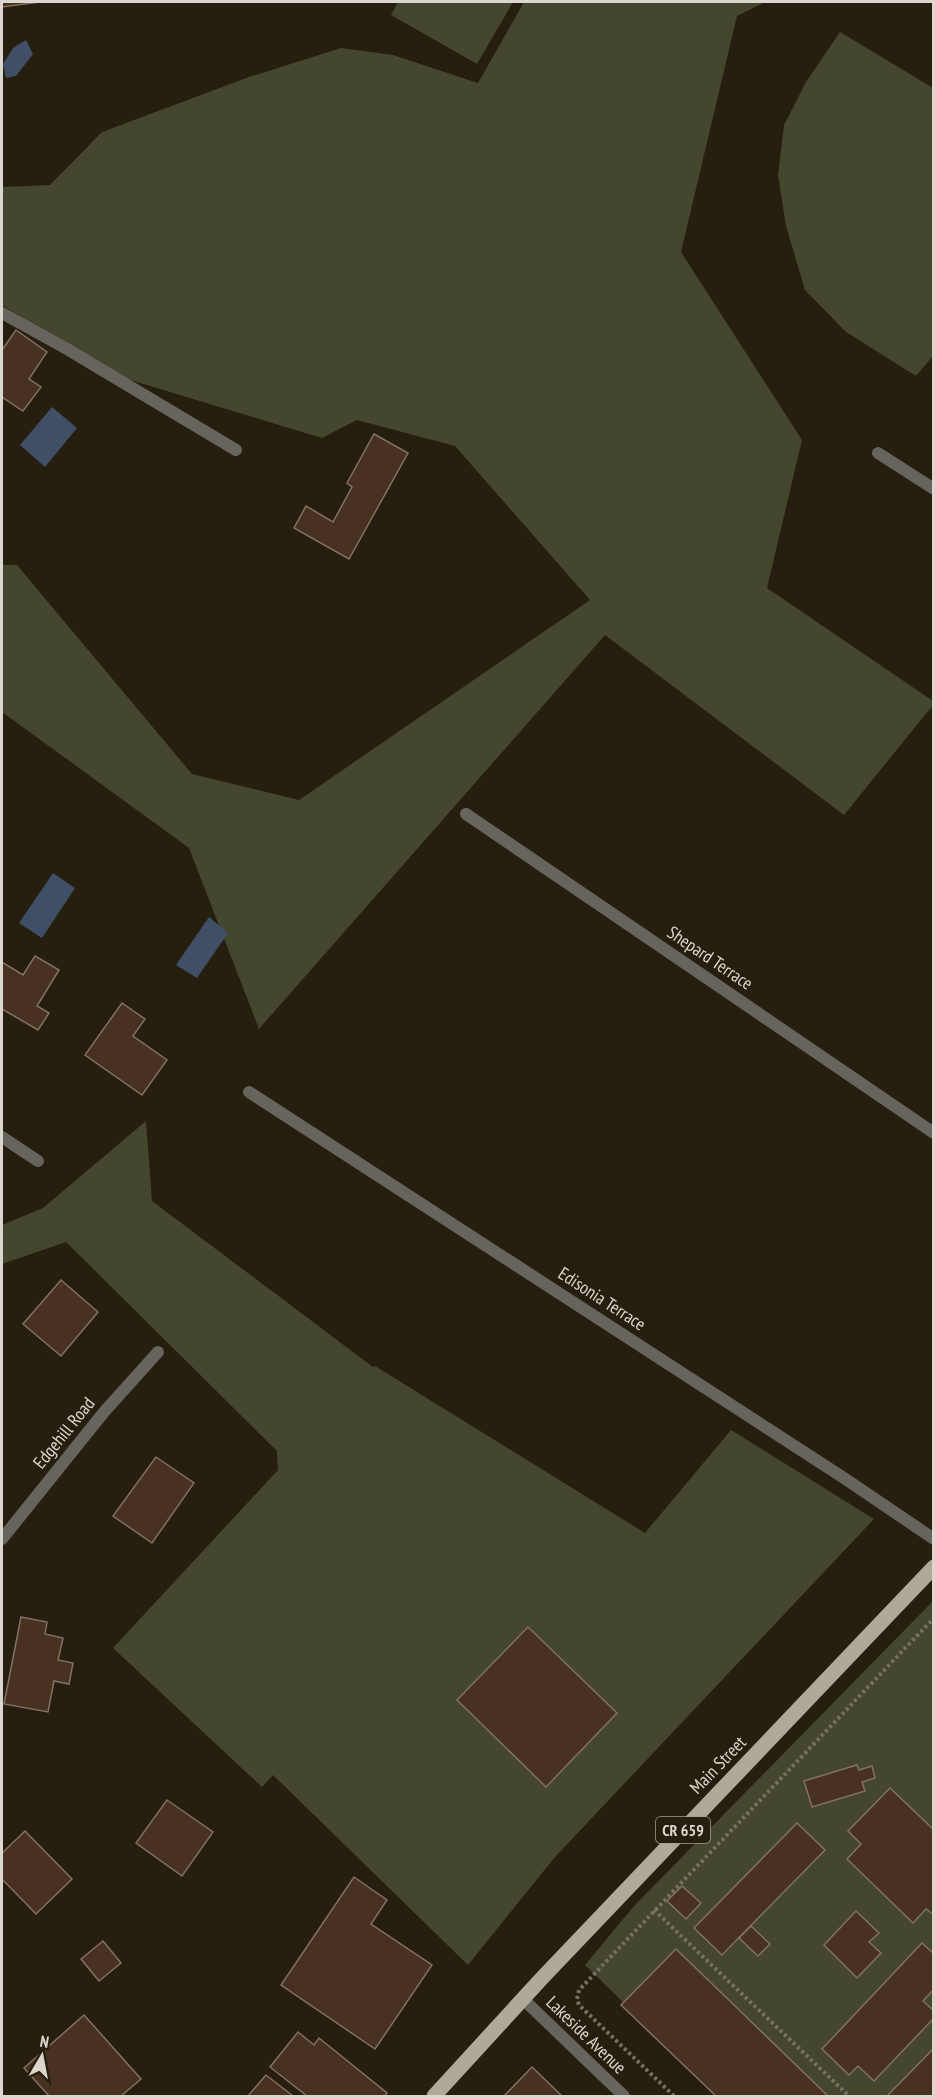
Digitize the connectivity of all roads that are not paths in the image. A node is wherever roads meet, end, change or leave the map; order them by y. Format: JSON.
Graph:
{"nodes":[{"id":1,"x":2,"y":313,"type":"edge"},
{"id":2,"x":236,"y":450,"type":"dead end"},
{"id":3,"x":878,"y":453,"type":"dead end"},
{"id":4,"x":933,"y":489,"type":"edge"},
{"id":5,"x":466,"y":814,"type":"dead end"},
{"id":6,"x":249,"y":1092,"type":"dead end"},
{"id":7,"x":933,"y":1133,"type":"edge"},
{"id":8,"x":2,"y":1137,"type":"edge"},
{"id":9,"x":38,"y":1161,"type":"dead end"},
{"id":10,"x":158,"y":1352,"type":"dead end"},
{"id":11,"x":2,"y":1539,"type":"edge"},
{"id":12,"x":933,"y":1539,"type":"edge"},
{"id":13,"x":933,"y":1567,"type":"edge"},
{"id":14,"x":523,"y":1999,"type":"junction"},
{"id":15,"x":434,"y":2097,"type":"edge"},
{"id":16,"x":624,"y":2097,"type":"edge"}],
"edges":[{"from":1,"to":2,"type":"street"},
{"from":3,"to":4,"type":"street"},
{"from":5,"to":7,"type":"street","name":"Shepard Terrace"},
{"from":6,"to":12,"type":"street","name":"Edisonia Terrace"},
{"from":8,"to":9,"type":"street"},
{"from":10,"to":11,"type":"street","name":"Edgehill Road"},
{"from":13,"to":14,"type":"main road","name":"Main Street","number":"CR 659"},
{"from":14,"to":15,"type":"main road","name":"Main Street","number":"CR 659"},
{"from":14,"to":16,"type":"street","name":"Lakeside Avenue"}]}
